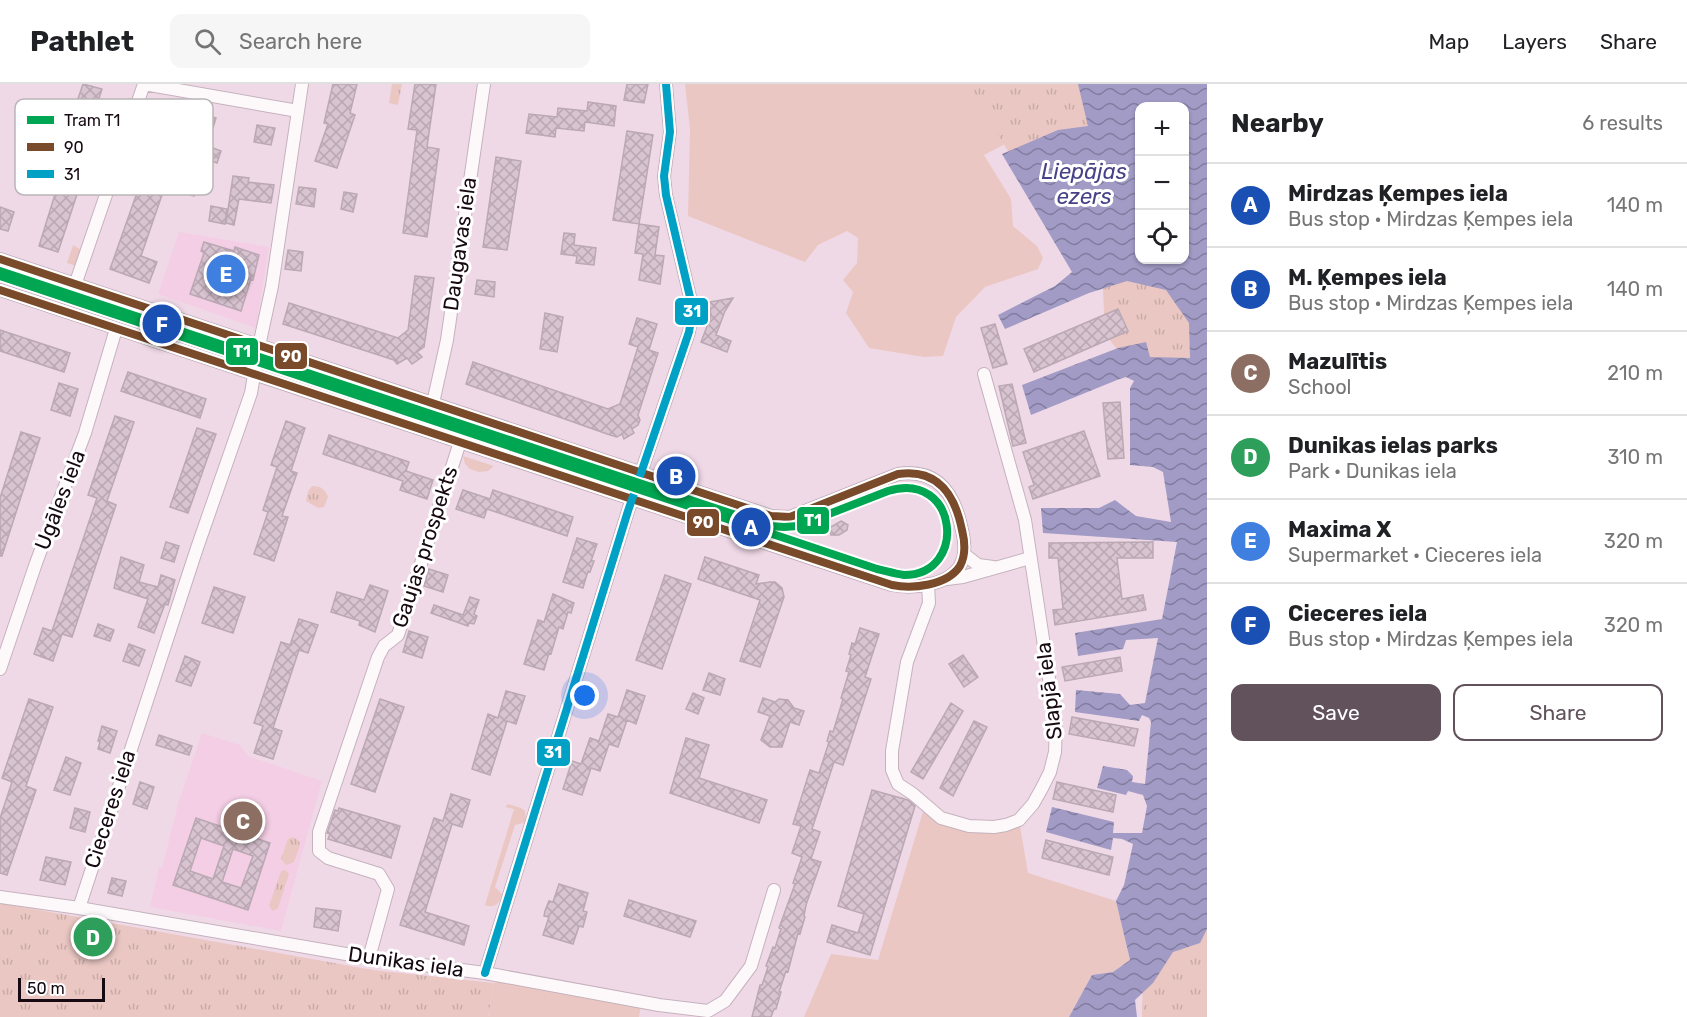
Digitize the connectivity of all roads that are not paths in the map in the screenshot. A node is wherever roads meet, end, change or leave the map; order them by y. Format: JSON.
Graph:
{"nodes":[{"id":1,"x":144,"y":84,"type":"edge"},
{"id":2,"x":302,"y":84,"type":"edge"},
{"id":3,"x":484,"y":84,"type":"edge"},
{"id":4,"x":666,"y":84,"type":"edge"},
{"id":5,"x":139,"y":99,"type":"edge"},
{"id":6,"x":298,"y":111,"type":"junction"},
{"id":7,"x":106,"y":195,"type":"edge"},
{"id":8,"x":0,"y":259,"type":"edge"},
{"id":9,"x":75,"y":285,"type":"junction"},
{"id":10,"x":0,"y":290,"type":"edge"},
{"id":11,"x":116,"y":329,"type":"junction"},
{"id":12,"x":259,"y":346,"type":"junction"},
{"id":13,"x":254,"y":373,"type":"junction"},
{"id":14,"x":984,"y":374,"type":"dead end"},
{"id":15,"x":433,"y":403,"type":"junction"},
{"id":16,"x":460,"y":442,"type":"junction"},
{"id":17,"x":641,"y":473,"type":"junction"},
{"id":18,"x":632,"y":499,"type":"junction"},
{"id":19,"x":964,"y":554,"type":"junction"},
{"id":20,"x":1030,"y":558,"type":"junction"},
{"id":21,"x":994,"y":568,"type":"junction"},
{"id":22,"x":934,"y":582,"type":"junction"},
{"id":23,"x":0,"y":669,"type":"edge"},
{"id":24,"x":774,"y":890,"type":"dead end"},
{"id":25,"x":0,"y":897,"type":"edge"},
{"id":26,"x":79,"y":908,"type":"junction"},
{"id":27,"x":369,"y":958,"type":"junction"},
{"id":28,"x":485,"y":973,"type":"junction"}],
"edges":[{"from":1,"to":5,"type":"street"},
{"from":1,"to":6,"type":"street"},
{"from":2,"to":6,"type":"street","name":"Cieceres iela"},
{"from":3,"to":15,"type":"street","name":"Daugavas iela"},
{"from":4,"to":17,"type":"street"},
{"from":6,"to":12,"type":"street","name":"Cieceres iela"},
{"from":7,"to":9,"type":"street"},
{"from":8,"to":9,"type":"street"},
{"from":9,"to":12,"type":"street"},
{"from":10,"to":11,"type":"street"},
{"from":11,"to":13,"type":"street"},
{"from":11,"to":23,"type":"street","name":"Ugāles iela"},
{"from":12,"to":13,"type":"street","name":"Cieceres iela"},
{"from":12,"to":15,"type":"street"},
{"from":13,"to":16,"type":"street"},
{"from":13,"to":26,"type":"street","name":"Cieceres iela"},
{"from":14,"to":20,"type":"street","name":"Slapjā iela"},
{"from":15,"to":17,"type":"street"},
{"from":16,"to":18,"type":"street"},
{"from":16,"to":27,"type":"street","name":"Gaujas prospekts"},
{"from":17,"to":18,"type":"street"},
{"from":17,"to":19,"type":"street"},
{"from":18,"to":22,"type":"street"},
{"from":18,"to":28,"type":"street"},
{"from":19,"to":21,"type":"street"},
{"from":19,"to":22,"type":"street"},
{"from":20,"to":21,"type":"street"},
{"from":20,"to":22,"type":"street","name":"Slapjā iela"},
{"from":21,"to":22,"type":"street"},
{"from":24,"to":28,"type":"street","name":"Dunikas iela"},
{"from":25,"to":26,"type":"street","name":"Dunikas iela"},
{"from":26,"to":27,"type":"street","name":"Dunikas iela"},
{"from":27,"to":28,"type":"street","name":"Dunikas iela"}]}
